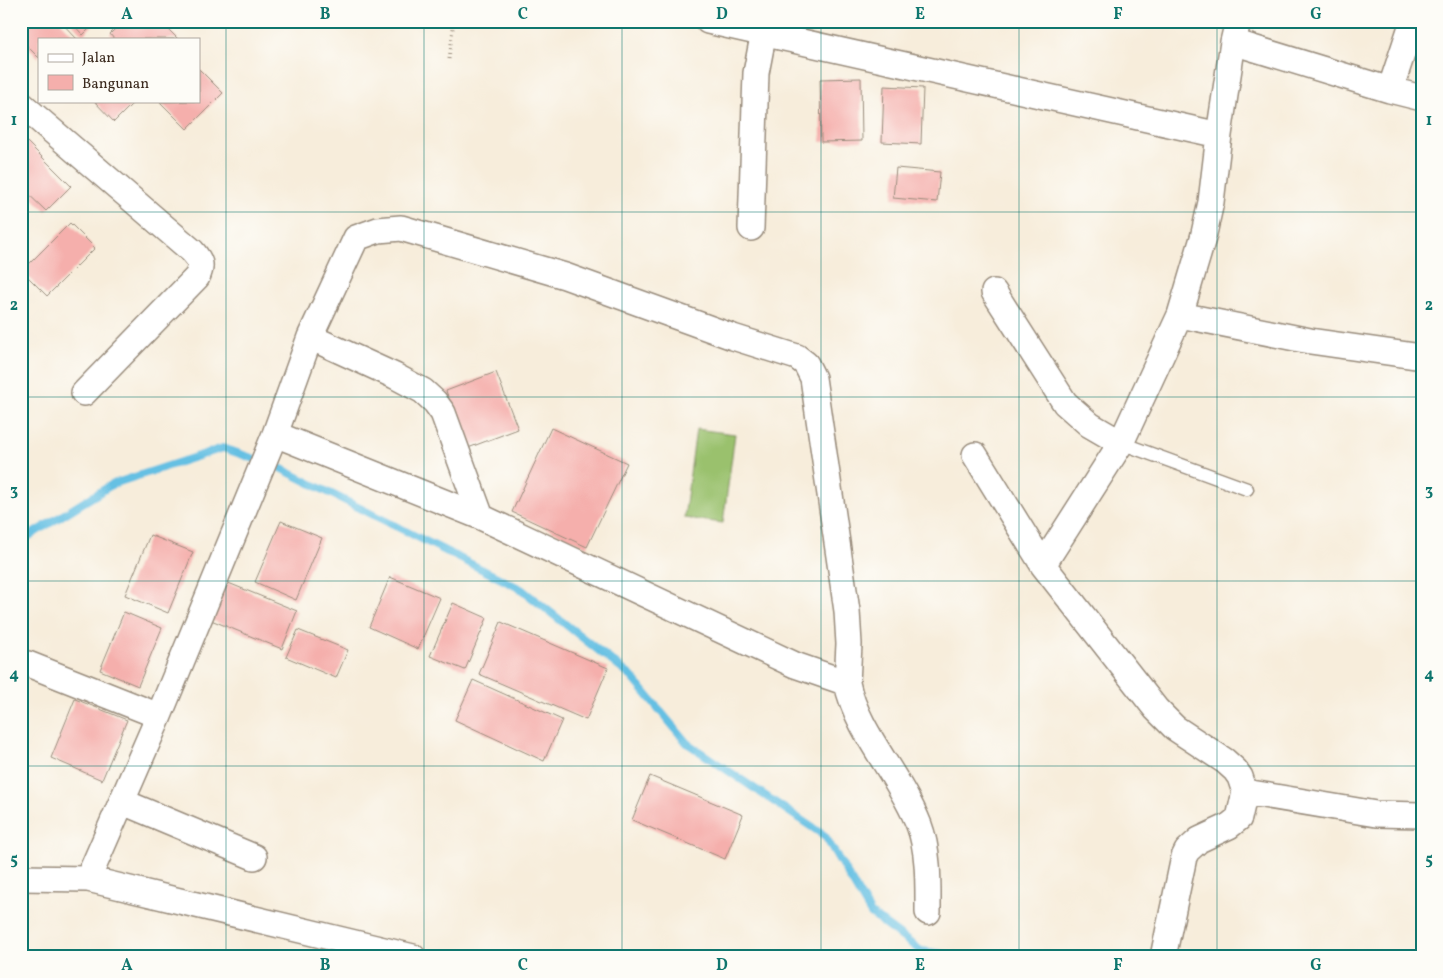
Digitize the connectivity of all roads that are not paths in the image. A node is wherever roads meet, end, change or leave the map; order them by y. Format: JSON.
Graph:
{"nodes":[{"id":1,"x":708,"y":21,"type":"edge"},
{"id":2,"x":1414,"y":21,"type":"edge"},
{"id":3,"x":764,"y":28,"type":"edge"},
{"id":4,"x":1235,"y":32,"type":"edge"},
{"id":5,"x":1390,"y":90,"type":"junction"},
{"id":6,"x":1422,"y":98,"type":"edge"},
{"id":7,"x":21,"y":104,"type":"edge"},
{"id":8,"x":1219,"y":135,"type":"junction"},
{"id":9,"x":751,"y":228,"type":"dead end"},
{"id":10,"x":994,"y":292,"type":"dead end"},
{"id":11,"x":1180,"y":315,"type":"junction"},
{"id":12,"x":310,"y":337,"type":"junction"},
{"id":13,"x":1422,"y":357,"type":"edge"},
{"id":14,"x":84,"y":393,"type":"dead end"},
{"id":15,"x":275,"y":434,"type":"junction"},
{"id":16,"x":1122,"y":443,"type":"junction"},
{"id":17,"x":975,"y":454,"type":"dead end"},
{"id":18,"x":1247,"y":489,"type":"dead end"},
{"id":19,"x":481,"y":517,"type":"junction"},
{"id":20,"x":1042,"y":565,"type":"junction"},
{"id":21,"x":28,"y":664,"type":"dead end"},
{"id":22,"x":847,"y":683,"type":"junction"},
{"id":23,"x":159,"y":716,"type":"junction"},
{"id":24,"x":1245,"y":792,"type":"junction"},
{"id":25,"x":123,"y":802,"type":"junction"},
{"id":26,"x":1422,"y":815,"type":"edge"},
{"id":27,"x":254,"y":856,"type":"dead end"},
{"id":28,"x":21,"y":878,"type":"edge"},
{"id":29,"x":88,"y":879,"type":"junction"},
{"id":30,"x":928,"y":912,"type":"dead end"},
{"id":31,"x":413,"y":957,"type":"edge"},
{"id":32,"x":1163,"y":957,"type":"edge"}],
"edges":[{"from":1,"to":3,"type":"street"},
{"from":2,"to":5,"type":"street"},
{"from":3,"to":8,"type":"street"},
{"from":3,"to":9,"type":"street"},
{"from":4,"to":5,"type":"street"},
{"from":4,"to":8,"type":"street"},
{"from":5,"to":6,"type":"street"},
{"from":7,"to":14,"type":"street"},
{"from":8,"to":11,"type":"street"},
{"from":10,"to":16,"type":"street"},
{"from":11,"to":13,"type":"street"},
{"from":11,"to":16,"type":"street"},
{"from":12,"to":15,"type":"street"},
{"from":12,"to":19,"type":"street"},
{"from":12,"to":22,"type":"street"},
{"from":15,"to":19,"type":"street"},
{"from":15,"to":23,"type":"street"},
{"from":16,"to":18,"type":"lane"},
{"from":16,"to":20,"type":"street"},
{"from":17,"to":20,"type":"street"},
{"from":19,"to":22,"type":"street"},
{"from":20,"to":24,"type":"street"},
{"from":21,"to":23,"type":"street"},
{"from":22,"to":30,"type":"street"},
{"from":23,"to":25,"type":"street"},
{"from":24,"to":26,"type":"street"},
{"from":24,"to":32,"type":"street"},
{"from":25,"to":27,"type":"street"},
{"from":25,"to":29,"type":"street"},
{"from":28,"to":29,"type":"street"},
{"from":29,"to":31,"type":"street"}]}
